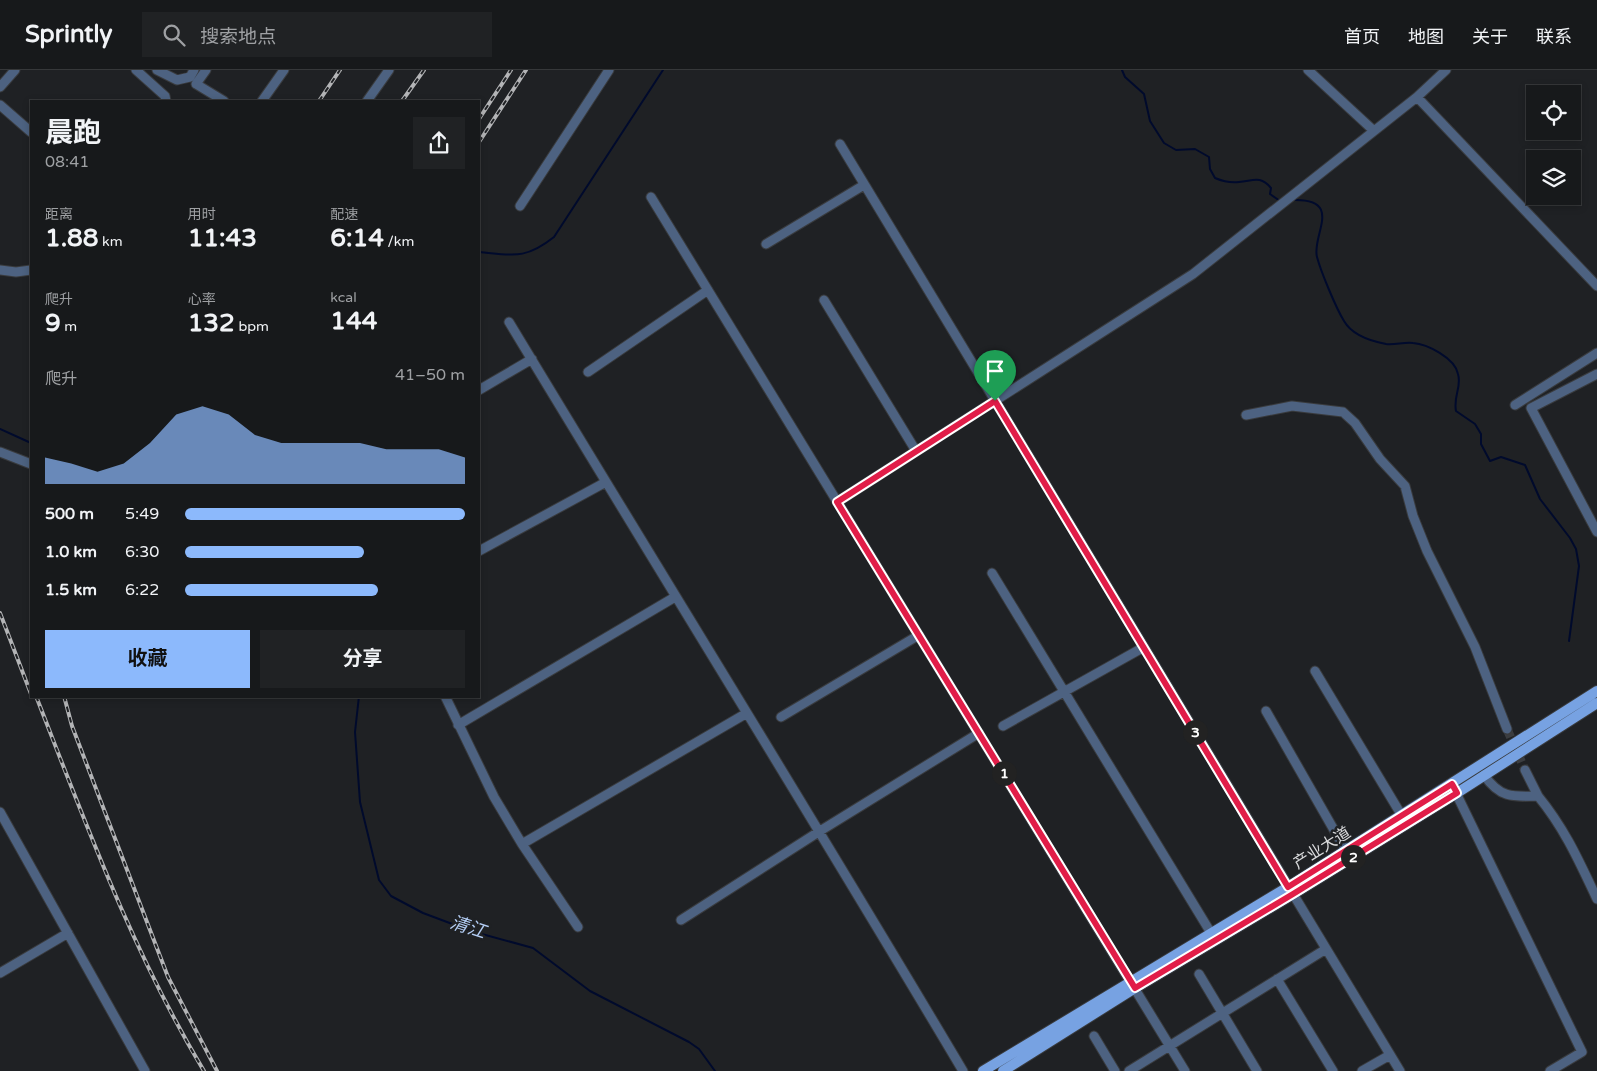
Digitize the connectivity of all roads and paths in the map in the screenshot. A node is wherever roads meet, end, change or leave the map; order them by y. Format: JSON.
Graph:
{"nodes":[{"id":1,"x":15,"y":70,"type":"edge"},
{"id":2,"x":136,"y":70,"type":"edge"},
{"id":3,"x":157,"y":70,"type":"edge"},
{"id":4,"x":194,"y":70,"type":"edge"},
{"id":5,"x":206,"y":70,"type":"edge"},
{"id":6,"x":284,"y":70,"type":"edge"},
{"id":7,"x":389,"y":70,"type":"edge"},
{"id":8,"x":609,"y":70,"type":"edge"},
{"id":9,"x":1308,"y":70,"type":"edge"},
{"id":10,"x":1446,"y":70,"type":"edge"},
{"id":11,"x":0,"y":87,"type":"edge"},
{"id":12,"x":1417,"y":97,"type":"junction"},
{"id":13,"x":166,"y":100,"type":"edge"},
{"id":14,"x":222,"y":100,"type":"edge"},
{"id":15,"x":263,"y":100,"type":"edge"},
{"id":16,"x":368,"y":100,"type":"edge"},
{"id":17,"x":0,"y":105,"type":"edge"},
{"id":18,"x":1373,"y":130,"type":"junction"},
{"id":19,"x":30,"y":131,"type":"edge"},
{"id":20,"x":840,"y":144,"type":"dead end"},
{"id":21,"x":864,"y":185,"type":"junction"},
{"id":22,"x":651,"y":197,"type":"dead end"},
{"id":23,"x":520,"y":206,"type":"dead end"},
{"id":24,"x":766,"y":244,"type":"dead end"},
{"id":25,"x":0,"y":270,"type":"edge"},
{"id":26,"x":30,"y":270,"type":"edge"},
{"id":27,"x":1597,"y":286,"type":"edge"},
{"id":28,"x":708,"y":290,"type":"junction"},
{"id":29,"x":824,"y":300,"type":"dead end"},
{"id":30,"x":509,"y":322,"type":"dead end"},
{"id":31,"x":1597,"y":353,"type":"edge"},
{"id":32,"x":532,"y":360,"type":"junction"},
{"id":33,"x":588,"y":372,"type":"dead end"},
{"id":34,"x":1597,"y":374,"type":"edge"},
{"id":35,"x":480,"y":389,"type":"edge"},
{"id":36,"x":995,"y":401,"type":"junction"},
{"id":37,"x":1515,"y":405,"type":"dead end"},
{"id":38,"x":1246,"y":415,"type":"dead end"},
{"id":39,"x":916,"y":451,"type":"junction"},
{"id":40,"x":0,"y":452,"type":"edge"},
{"id":41,"x":30,"y":464,"type":"edge"},
{"id":42,"x":606,"y":482,"type":"junction"},
{"id":43,"x":837,"y":502,"type":"junction"},
{"id":44,"x":1597,"y":532,"type":"edge"},
{"id":45,"x":480,"y":550,"type":"edge"},
{"id":46,"x":992,"y":572,"type":"dead end"},
{"id":47,"x":675,"y":597,"type":"junction"},
{"id":48,"x":919,"y":636,"type":"junction"},
{"id":49,"x":1144,"y":647,"type":"junction"},
{"id":50,"x":1315,"y":671,"type":"dead end"},
{"id":51,"x":1597,"y":691,"type":"edge"},
{"id":52,"x":1064,"y":692,"type":"junction"},
{"id":53,"x":447,"y":698,"type":"edge"},
{"id":54,"x":1597,"y":703,"type":"edge"},
{"id":55,"x":1266,"y":711,"type":"dead end"},
{"id":56,"x":747,"y":713,"type":"junction"},
{"id":57,"x":781,"y":716,"type":"dead end"},
{"id":58,"x":458,"y":725,"type":"junction"},
{"id":59,"x":1003,"y":726,"type":"dead end"},
{"id":60,"x":1506,"y":729,"type":"tunnel mouth"},
{"id":61,"x":979,"y":733,"type":"junction"},
{"id":62,"x":1525,"y":770,"type":"tunnel mouth"},
{"id":63,"x":1484,"y":775,"type":"junction"},
{"id":64,"x":1454,"y":789,"type":"junction"},
{"id":65,"x":1538,"y":796,"type":"junction"},
{"id":66,"x":0,"y":812,"type":"edge"},
{"id":67,"x":1402,"y":816,"type":"junction"},
{"id":68,"x":820,"y":831,"type":"junction"},
{"id":69,"x":522,"y":844,"type":"junction"},
{"id":70,"x":1346,"y":851,"type":"junction"},
{"id":71,"x":1291,"y":890,"type":"junction"},
{"id":72,"x":1597,"y":899,"type":"edge"},
{"id":73,"x":681,"y":920,"type":"dead end"},
{"id":74,"x":578,"y":927,"type":"dead end"},
{"id":75,"x":68,"y":933,"type":"junction"},
{"id":76,"x":1211,"y":933,"type":"junction"},
{"id":77,"x":1326,"y":949,"type":"junction"},
{"id":78,"x":0,"y":973,"type":"edge"},
{"id":79,"x":1198,"y":974,"type":"dead end"},
{"id":80,"x":1277,"y":979,"type":"junction"},
{"id":81,"x":1133,"y":984,"type":"junction"},
{"id":82,"x":1222,"y":1013,"type":"junction"},
{"id":83,"x":1094,"y":1036,"type":"dead end"},
{"id":84,"x":1170,"y":1046,"type":"junction"},
{"id":85,"x":1390,"y":1054,"type":"junction"},
{"id":86,"x":146,"y":1071,"type":"edge"},
{"id":87,"x":963,"y":1071,"type":"edge"},
{"id":88,"x":983,"y":1071,"type":"edge"},
{"id":89,"x":1004,"y":1071,"type":"edge"},
{"id":90,"x":1116,"y":1071,"type":"edge"},
{"id":91,"x":1128,"y":1071,"type":"edge"},
{"id":92,"x":1185,"y":1071,"type":"edge"},
{"id":93,"x":1257,"y":1071,"type":"edge"},
{"id":94,"x":1333,"y":1071,"type":"edge"},
{"id":95,"x":1362,"y":1071,"type":"edge"},
{"id":96,"x":1400,"y":1071,"type":"edge"},
{"id":97,"x":1550,"y":1071,"type":"edge"}],
"edges":[{"from":1,"to":11,"type":"street"},
{"from":2,"to":13,"type":"street"},
{"from":3,"to":4,"type":"street"},
{"from":5,"to":14,"type":"street"},
{"from":6,"to":15,"type":"street"},
{"from":7,"to":16,"type":"street"},
{"from":8,"to":23,"type":"street"},
{"from":9,"to":18,"type":"street"},
{"from":10,"to":12,"type":"street"},
{"from":12,"to":18,"type":"street"},
{"from":12,"to":27,"type":"street"},
{"from":17,"to":19,"type":"street"},
{"from":18,"to":36,"type":"street"},
{"from":20,"to":21,"type":"street"},
{"from":21,"to":24,"type":"street"},
{"from":21,"to":36,"type":"street"},
{"from":22,"to":28,"type":"street"},
{"from":25,"to":26,"type":"street"},
{"from":28,"to":33,"type":"street"},
{"from":28,"to":43,"type":"street"},
{"from":29,"to":39,"type":"street"},
{"from":30,"to":32,"type":"street"},
{"from":31,"to":37,"type":"street"},
{"from":32,"to":35,"type":"street"},
{"from":32,"to":42,"type":"street"},
{"from":34,"to":44,"type":"street"},
{"from":36,"to":39,"type":"street"},
{"from":36,"to":49,"type":"street"},
{"from":38,"to":60,"type":"street"},
{"from":39,"to":43,"type":"street"},
{"from":40,"to":41,"type":"street"},
{"from":42,"to":45,"type":"street"},
{"from":42,"to":47,"type":"street"},
{"from":43,"to":48,"type":"street"},
{"from":46,"to":52,"type":"street"},
{"from":47,"to":56,"type":"street"},
{"from":47,"to":58,"type":"street"},
{"from":48,"to":57,"type":"street"},
{"from":48,"to":61,"type":"street"},
{"from":49,"to":52,"type":"street"},
{"from":49,"to":71,"type":"street"},
{"from":50,"to":67,"type":"street"},
{"from":51,"to":64,"type":"main road","name":"产业大道"},
{"from":52,"to":59,"type":"street"},
{"from":52,"to":76,"type":"street"},
{"from":53,"to":58,"type":"street"},
{"from":54,"to":63,"type":"main road","name":"产业大道"},
{"from":55,"to":70,"type":"street"},
{"from":56,"to":68,"type":"street"},
{"from":56,"to":69,"type":"street"},
{"from":58,"to":69,"type":"street"},
{"from":61,"to":68,"type":"street"},
{"from":61,"to":81,"type":"street"},
{"from":62,"to":65,"type":"street"},
{"from":63,"to":64,"type":"main road","name":"产业大道"},
{"from":63,"to":65,"type":"street"},
{"from":64,"to":67,"type":"main road","name":"产业大道"},
{"from":64,"to":71,"type":"main road","name":"产业大道"},
{"from":64,"to":97,"type":"street"},
{"from":65,"to":72,"type":"street"},
{"from":66,"to":75,"type":"street"},
{"from":67,"to":70,"type":"main road","name":"产业大道"},
{"from":68,"to":73,"type":"street"},
{"from":68,"to":87,"type":"street"},
{"from":69,"to":74,"type":"street"},
{"from":70,"to":71,"type":"main road","name":"产业大道"},
{"from":71,"to":76,"type":"main road","name":"产业大道"},
{"from":71,"to":77,"type":"street"},
{"from":71,"to":81,"type":"main road","name":"产业大道"},
{"from":75,"to":78,"type":"street"},
{"from":75,"to":86,"type":"street"},
{"from":76,"to":81,"type":"main road","name":"产业大道"},
{"from":77,"to":80,"type":"street"},
{"from":77,"to":85,"type":"street"},
{"from":79,"to":82,"type":"street"},
{"from":80,"to":82,"type":"street"},
{"from":80,"to":94,"type":"street"},
{"from":81,"to":84,"type":"street"},
{"from":81,"to":88,"type":"main road","name":"产业大道"},
{"from":81,"to":89,"type":"main road","name":"产业大道"},
{"from":82,"to":84,"type":"street"},
{"from":82,"to":93,"type":"street"},
{"from":83,"to":90,"type":"street"},
{"from":84,"to":91,"type":"street"},
{"from":84,"to":92,"type":"street"},
{"from":85,"to":95,"type":"street"},
{"from":85,"to":96,"type":"street"}]}
